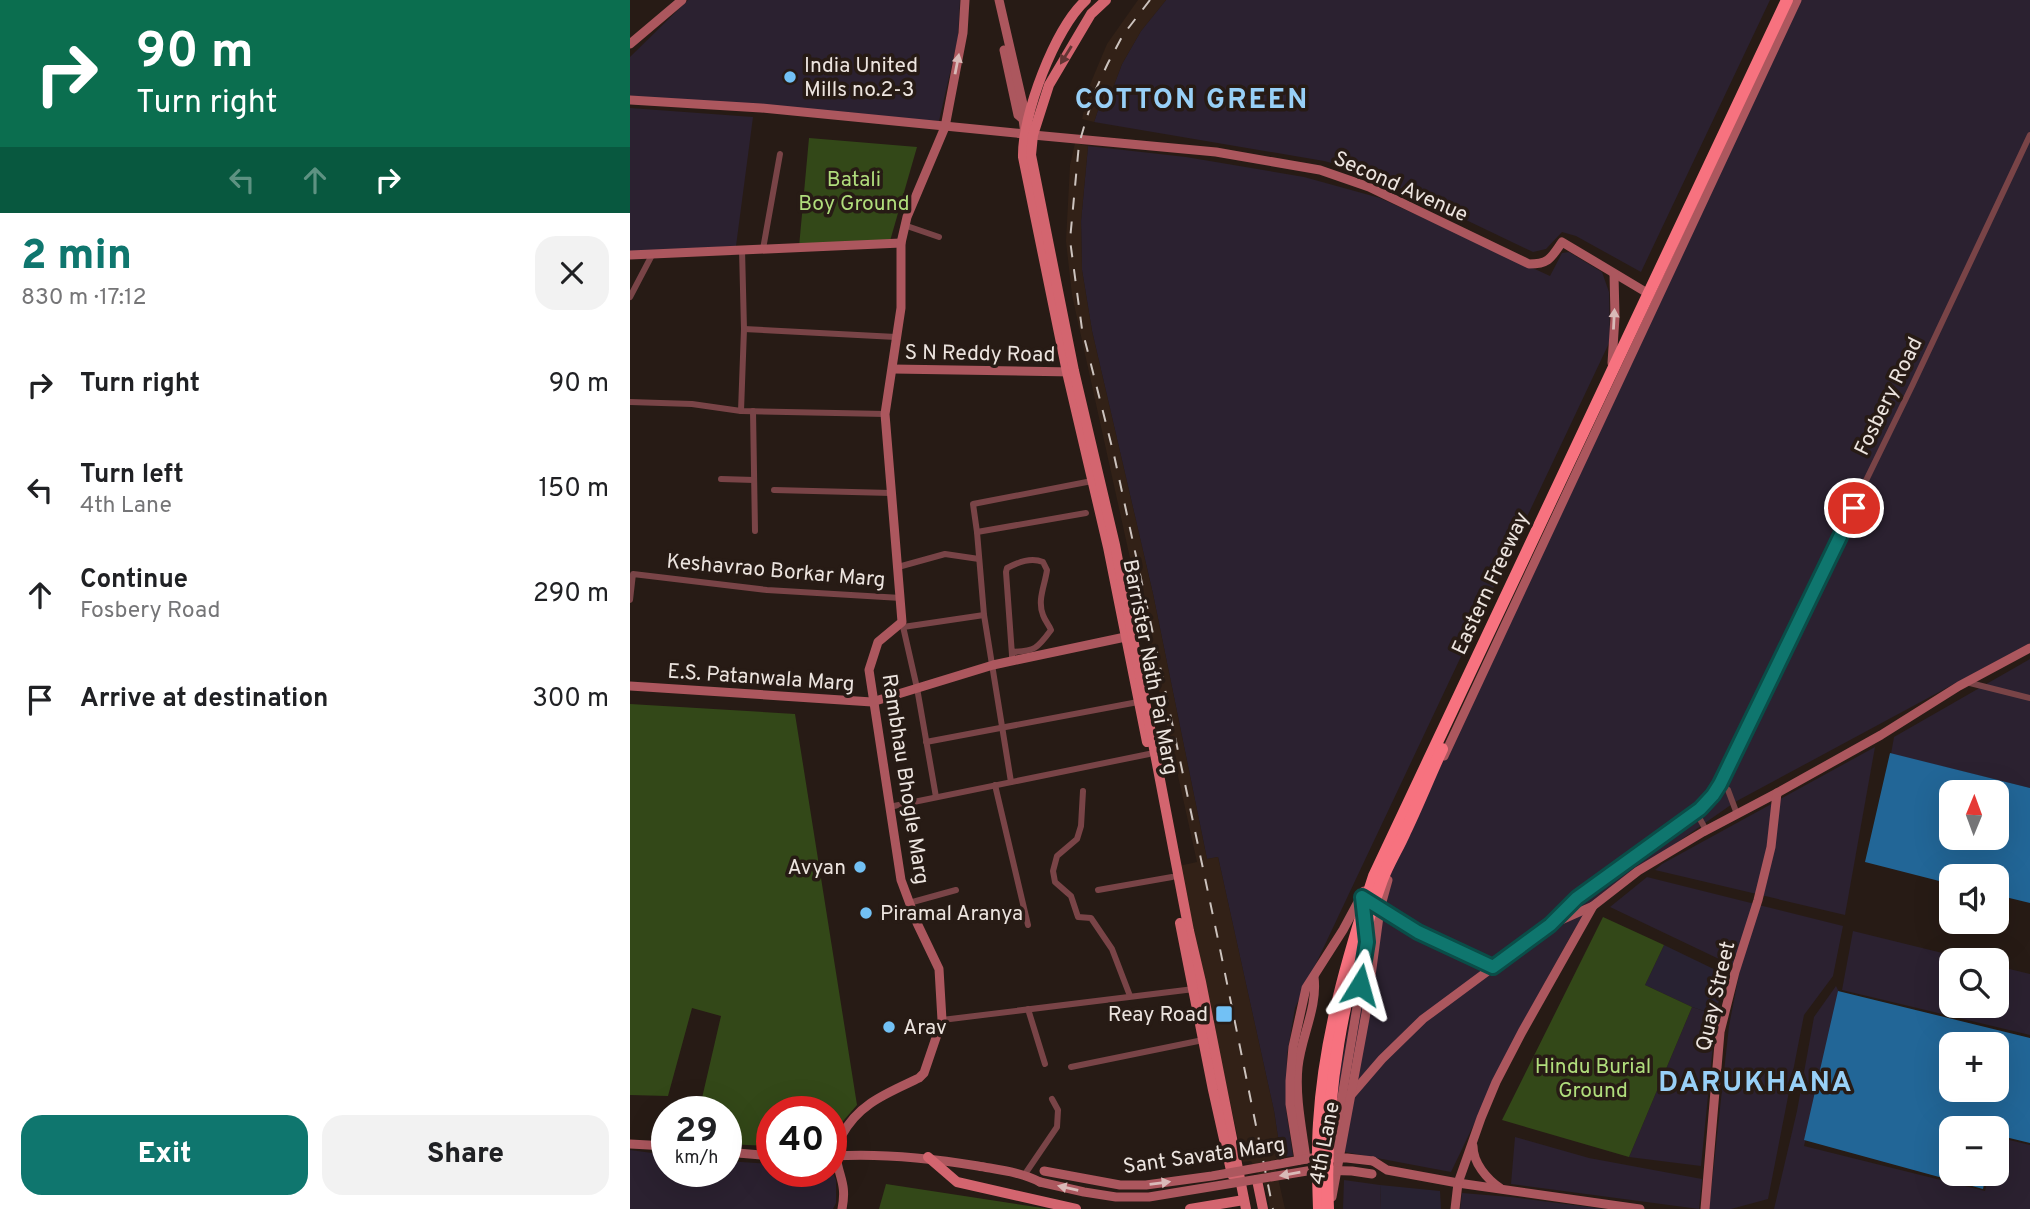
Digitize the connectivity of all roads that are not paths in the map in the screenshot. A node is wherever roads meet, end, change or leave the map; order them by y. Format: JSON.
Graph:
{"nodes":[{"id":1,"x":682,"y":0,"type":"edge"},
{"id":2,"x":965,"y":0,"type":"edge"},
{"id":3,"x":993,"y":0,"type":"edge"},
{"id":4,"x":999,"y":0,"type":"edge"},
{"id":5,"x":1086,"y":0,"type":"edge"},
{"id":6,"x":1106,"y":0,"type":"edge"},
{"id":7,"x":1785,"y":0,"type":"edge"},
{"id":8,"x":1796,"y":0,"type":"edge"},
{"id":9,"x":630,"y":44,"type":"edge"},
{"id":10,"x":630,"y":100,"type":"edge"},
{"id":11,"x":1023,"y":118,"type":"junction"},
{"id":12,"x":945,"y":127,"type":"junction"},
{"id":13,"x":1029,"y":135,"type":"junction"},
{"id":14,"x":2030,"y":135,"type":"edge"},
{"id":15,"x":780,"y":154,"type":"dead end"},
{"id":16,"x":904,"y":225,"type":"junction"},
{"id":17,"x":939,"y":237,"type":"dead end"},
{"id":18,"x":901,"y":243,"type":"junction"},
{"id":19,"x":742,"y":249,"type":"junction"},
{"id":20,"x":763,"y":249,"type":"junction"},
{"id":21,"x":630,"y":255,"type":"edge"},
{"id":22,"x":652,"y":255,"type":"junction"},
{"id":23,"x":1614,"y":274,"type":"junction"},
{"id":24,"x":1644,"y":291,"type":"junction"},
{"id":25,"x":630,"y":297,"type":"edge"},
{"id":26,"x":744,"y":329,"type":"junction"},
{"id":27,"x":897,"y":337,"type":"junction"},
{"id":28,"x":1612,"y":363,"type":"junction"},
{"id":29,"x":893,"y":369,"type":"junction"},
{"id":30,"x":1625,"y":370,"type":"junction"},
{"id":31,"x":1071,"y":372,"type":"junction"},
{"id":32,"x":630,"y":402,"type":"edge"},
{"id":33,"x":741,"y":411,"type":"junction"},
{"id":34,"x":753,"y":411,"type":"junction"},
{"id":35,"x":885,"y":414,"type":"junction"},
{"id":36,"x":721,"y":479,"type":"dead end"},
{"id":37,"x":754,"y":480,"type":"junction"},
{"id":38,"x":1096,"y":480,"type":"junction"},
{"id":39,"x":774,"y":490,"type":"dead end"},
{"id":40,"x":891,"y":493,"type":"junction"},
{"id":41,"x":1086,"y":513,"type":"dead end"},
{"id":42,"x":755,"y":531,"type":"dead end"},
{"id":43,"x":977,"y":532,"type":"junction"},
{"id":44,"x":979,"y":559,"type":"junction"},
{"id":45,"x":898,"y":567,"type":"junction"},
{"id":46,"x":631,"y":574,"type":"edge"},
{"id":47,"x":901,"y":598,"type":"junction"},
{"id":48,"x":630,"y":600,"type":"edge"},
{"id":49,"x":984,"y":614,"type":"junction"},
{"id":50,"x":903,"y":625,"type":"junction"},
{"id":51,"x":1129,"y":636,"type":"junction"},
{"id":52,"x":2030,"y":648,"type":"edge"},
{"id":53,"x":1012,"y":656,"type":"junction"},
{"id":54,"x":993,"y":665,"type":"junction"},
{"id":55,"x":1966,"y":682,"type":"junction"},
{"id":56,"x":630,"y":686,"type":"edge"},
{"id":57,"x":917,"y":688,"type":"junction"},
{"id":58,"x":2030,"y":698,"type":"edge"},
{"id":59,"x":873,"y":702,"type":"junction"},
{"id":60,"x":1138,"y":702,"type":"junction"},
{"id":61,"x":1003,"y":728,"type":"junction"},
{"id":62,"x":1149,"y":735,"type":"junction"},
{"id":63,"x":926,"y":742,"type":"junction"},
{"id":64,"x":1149,"y":754,"type":"junction"},
{"id":65,"x":1011,"y":782,"type":"junction"},
{"id":66,"x":1720,"y":784,"type":"junction"},
{"id":67,"x":995,"y":785,"type":"junction"},
{"id":68,"x":1083,"y":791,"type":"dead end"},
{"id":69,"x":1777,"y":793,"type":"junction"},
{"id":70,"x":936,"y":797,"type":"junction"},
{"id":71,"x":889,"y":807,"type":"junction"},
{"id":72,"x":1696,"y":813,"type":"junction"},
{"id":73,"x":1737,"y":814,"type":"junction"},
{"id":74,"x":1706,"y":830,"type":"junction"},
{"id":75,"x":1172,"y":877,"type":"junction"},
{"id":76,"x":956,"y":890,"type":"dead end"},
{"id":77,"x":1098,"y":890,"type":"dead end"},
{"id":78,"x":1362,"y":897,"type":"junction"},
{"id":79,"x":909,"y":903,"type":"junction"},
{"id":80,"x":1593,"y":906,"type":"junction"},
{"id":81,"x":1380,"y":908,"type":"junction"},
{"id":82,"x":1028,"y":925,"type":"dead end"},
{"id":83,"x":1550,"y":925,"type":"junction"},
{"id":84,"x":1493,"y":967,"type":"junction"},
{"id":85,"x":1194,"y":989,"type":"junction"},
{"id":86,"x":1130,"y":996,"type":"junction"},
{"id":87,"x":1028,"y":1009,"type":"junction"},
{"id":88,"x":942,"y":1020,"type":"junction"},
{"id":89,"x":1203,"y":1040,"type":"junction"},
{"id":90,"x":1045,"y":1064,"type":"dead end"},
{"id":91,"x":1071,"y":1067,"type":"dead end"},
{"id":92,"x":1351,"y":1095,"type":"junction"},
{"id":93,"x":1052,"y":1100,"type":"dead end"},
{"id":94,"x":1342,"y":1101,"type":"junction"},
{"id":95,"x":847,"y":1128,"type":"edge"},
{"id":96,"x":1473,"y":1140,"type":"junction"},
{"id":97,"x":630,"y":1144,"type":"edge"},
{"id":98,"x":651,"y":1145,"type":"edge"},
{"id":99,"x":847,"y":1156,"type":"edge"},
{"id":100,"x":928,"y":1157,"type":"junction"},
{"id":101,"x":1302,"y":1159,"type":"junction"},
{"id":102,"x":1387,"y":1170,"type":"junction"},
{"id":103,"x":1025,"y":1174,"type":"junction"},
{"id":104,"x":1257,"y":1180,"type":"junction"},
{"id":105,"x":1458,"y":1183,"type":"junction"},
{"id":106,"x":844,"y":1187,"type":"edge"},
{"id":107,"x":1501,"y":1189,"type":"junction"},
{"id":108,"x":1242,"y":1205,"type":"edge"},
{"id":109,"x":842,"y":1209,"type":"edge"},
{"id":110,"x":1076,"y":1209,"type":"edge"},
{"id":111,"x":1190,"y":1209,"type":"edge"},
{"id":112,"x":1263,"y":1209,"type":"edge"},
{"id":113,"x":1321,"y":1209,"type":"edge"},
{"id":114,"x":1330,"y":1209,"type":"edge"},
{"id":115,"x":1455,"y":1209,"type":"edge"},
{"id":116,"x":1640,"y":1209,"type":"edge"},
{"id":117,"x":1705,"y":1209,"type":"edge"}],
"edges":[{"from":1,"to":9,"type":"street"},
{"from":12,"to":2,"type":"street","one_way":true},
{"from":3,"to":11,"type":"street"},
{"from":4,"to":11,"type":"street"},
{"from":5,"to":13,"type":"main road"},
{"from":6,"to":13,"type":"main road","one_way":true},
{"from":7,"to":24,"type":"street"},
{"from":7,"to":113,"type":"highway","name":"Eastern Freeway","bridge":true},
{"from":8,"to":30,"type":"street"},
{"from":8,"to":114,"type":"highway","name":"Eastern Freeway","bridge":true},
{"from":10,"to":12,"type":"street"},
{"from":11,"to":13,"type":"street"},
{"from":12,"to":13,"type":"street"},
{"from":12,"to":16,"type":"street"},
{"from":13,"to":23,"type":"street","name":"Second Avenue"},
{"from":13,"to":31,"type":"main road","name":"Barrister Nath Pai Marg"},
{"from":14,"to":66,"type":"street","name":"Fosbery Road"},
{"from":15,"to":20,"type":"street"},
{"from":16,"to":17,"type":"street"},
{"from":16,"to":18,"type":"street"},
{"from":18,"to":20,"type":"street"},
{"from":18,"to":27,"type":"street"},
{"from":19,"to":20,"type":"street"},
{"from":19,"to":22,"type":"street"},
{"from":19,"to":26,"type":"street"},
{"from":21,"to":22,"type":"street"},
{"from":22,"to":25,"type":"street"},
{"from":23,"to":24,"type":"street","name":"Second Avenue"},
{"from":28,"to":23,"type":"street","one_way":true},
{"from":24,"to":28,"type":"street"},
{"from":26,"to":27,"type":"street"},
{"from":26,"to":33,"type":"street"},
{"from":27,"to":29,"type":"street"},
{"from":28,"to":30,"type":"street"},
{"from":28,"to":78,"type":"street"},
{"from":29,"to":31,"type":"street","name":"S N Reddy Road"},
{"from":29,"to":35,"type":"street"},
{"from":30,"to":81,"type":"street"},
{"from":31,"to":38,"type":"main road","name":"Barrister Nath Pai Marg"},
{"from":32,"to":33,"type":"street"},
{"from":33,"to":34,"type":"street"},
{"from":34,"to":35,"type":"street"},
{"from":34,"to":37,"type":"street"},
{"from":35,"to":40,"type":"street"},
{"from":36,"to":37,"type":"street"},
{"from":37,"to":42,"type":"street"},
{"from":38,"to":43,"type":"street"},
{"from":38,"to":51,"type":"main road","name":"Barrister Nath Pai Marg"},
{"from":39,"to":40,"type":"street"},
{"from":40,"to":45,"type":"street"},
{"from":41,"to":43,"type":"street"},
{"from":43,"to":44,"type":"street"},
{"from":44,"to":45,"type":"street"},
{"from":44,"to":49,"type":"street"},
{"from":45,"to":47,"type":"street"},
{"from":46,"to":47,"type":"street","name":"Keshavrao Borkar Marg"},
{"from":46,"to":48,"type":"street","name":"Keshavrao Borkar Marg"},
{"from":47,"to":50,"type":"street"},
{"from":49,"to":50,"type":"street"},
{"from":49,"to":54,"type":"street"},
{"from":50,"to":57,"type":"street"},
{"from":50,"to":59,"type":"street","name":"Rambhau Bhogle Marg"},
{"from":51,"to":53,"type":"street","name":"E.S. Patanwala Marg"},
{"from":51,"to":60,"type":"main road","name":"Barrister Nath Pai Marg"},
{"from":51,"to":62,"type":"main road","name":"Barrister Nath Pai Marg"},
{"from":52,"to":55,"type":"street"},
{"from":53,"to":53,"type":"street"},
{"from":53,"to":54,"type":"street","name":"E.S. Patanwala Marg"},
{"from":54,"to":57,"type":"street","name":"E.S. Patanwala Marg"},
{"from":54,"to":61,"type":"street"},
{"from":55,"to":58,"type":"street"},
{"from":55,"to":69,"type":"street"},
{"from":56,"to":59,"type":"street","name":"E.S. Patanwala Marg"},
{"from":57,"to":59,"type":"street","name":"E.S. Patanwala Marg"},
{"from":57,"to":63,"type":"street"},
{"from":59,"to":71,"type":"street","name":"Rambhau Bhogle Marg"},
{"from":60,"to":61,"type":"street"},
{"from":60,"to":62,"type":"main road","name":"Barrister Nath Pai Marg"},
{"from":61,"to":63,"type":"street"},
{"from":61,"to":65,"type":"street"},
{"from":62,"to":64,"type":"main road","name":"Barrister Nath Pai Marg"},
{"from":62,"to":108,"type":"main road","name":"Barrister Nath Pai Marg"},
{"from":63,"to":70,"type":"street"},
{"from":64,"to":65,"type":"street"},
{"from":64,"to":75,"type":"main road","name":"Barrister Nath Pai Marg"},
{"from":65,"to":67,"type":"street"},
{"from":66,"to":72,"type":"street","name":"4th Lane"},
{"from":66,"to":73,"type":"street"},
{"from":67,"to":70,"type":"street"},
{"from":67,"to":82,"type":"street"},
{"from":68,"to":86,"type":"street"},
{"from":69,"to":73,"type":"street"},
{"from":69,"to":117,"type":"street","name":"Quay Street"},
{"from":70,"to":71,"type":"street"},
{"from":71,"to":79,"type":"street","name":"Rambhau Bhogle Marg"},
{"from":72,"to":74,"type":"street"},
{"from":72,"to":83,"type":"street","name":"4th Lane"},
{"from":73,"to":74,"type":"street"},
{"from":74,"to":80,"type":"street"},
{"from":75,"to":77,"type":"street"},
{"from":75,"to":85,"type":"main road","name":"Barrister Nath Pai Marg"},
{"from":76,"to":79,"type":"street"},
{"from":78,"to":81,"type":"street"},
{"from":78,"to":94,"type":"street"},
{"from":78,"to":101,"type":"street"},
{"from":79,"to":88,"type":"street","name":"Rambhau Bhogle Marg"},
{"from":80,"to":83,"type":"street","name":"4th Lane"},
{"from":80,"to":96,"type":"street"},
{"from":81,"to":84,"type":"street"},
{"from":81,"to":92,"type":"street"},
{"from":83,"to":84,"type":"street","name":"4th Lane"},
{"from":84,"to":92,"type":"street","name":"4th Lane"},
{"from":85,"to":86,"type":"street"},
{"from":85,"to":89,"type":"main road","name":"Barrister Nath Pai Marg"},
{"from":86,"to":87,"type":"street"},
{"from":87,"to":88,"type":"street"},
{"from":87,"to":90,"type":"street"},
{"from":88,"to":95,"type":"street","name":"Rambhau Bhogle Marg"},
{"from":89,"to":91,"type":"street"},
{"from":89,"to":108,"type":"main road","name":"Barrister Nath Pai Marg"},
{"from":92,"to":94,"type":"street"},
{"from":92,"to":114,"type":"street","name":"4th Lane"},
{"from":93,"to":103,"type":"street"},
{"from":94,"to":113,"type":"street"},
{"from":96,"to":105,"type":"street"},
{"from":96,"to":107,"type":"street"},
{"from":97,"to":98,"type":"street"},
{"from":99,"to":100,"type":"street","name":"Sant Savata Marg"},
{"from":100,"to":103,"type":"street","name":"Sant Savata Marg"},
{"from":100,"to":110,"type":"main road"},
{"from":101,"to":102,"type":"street","name":"Sant Savata Marg","bridge":true},
{"from":103,"to":101,"type":"street","name":"Sant Savata Marg","one_way":true,"bridge":true},
{"from":102,"to":104,"type":"street","name":"Sant Savata Marg","one_way":true,"bridge":true},
{"from":102,"to":105,"type":"street","name":"Sant Savata Marg"},
{"from":104,"to":103,"type":"street","name":"Sant Savata Marg","one_way":true,"bridge":true},
{"from":104,"to":112,"type":"main road"},
{"from":105,"to":107,"type":"street","name":"Sant Savata Marg"},
{"from":105,"to":115,"type":"street"},
{"from":106,"to":109,"type":"street"},
{"from":107,"to":116,"type":"street","name":"Sant Savata Marg"},
{"from":108,"to":111,"type":"main road"}]}
